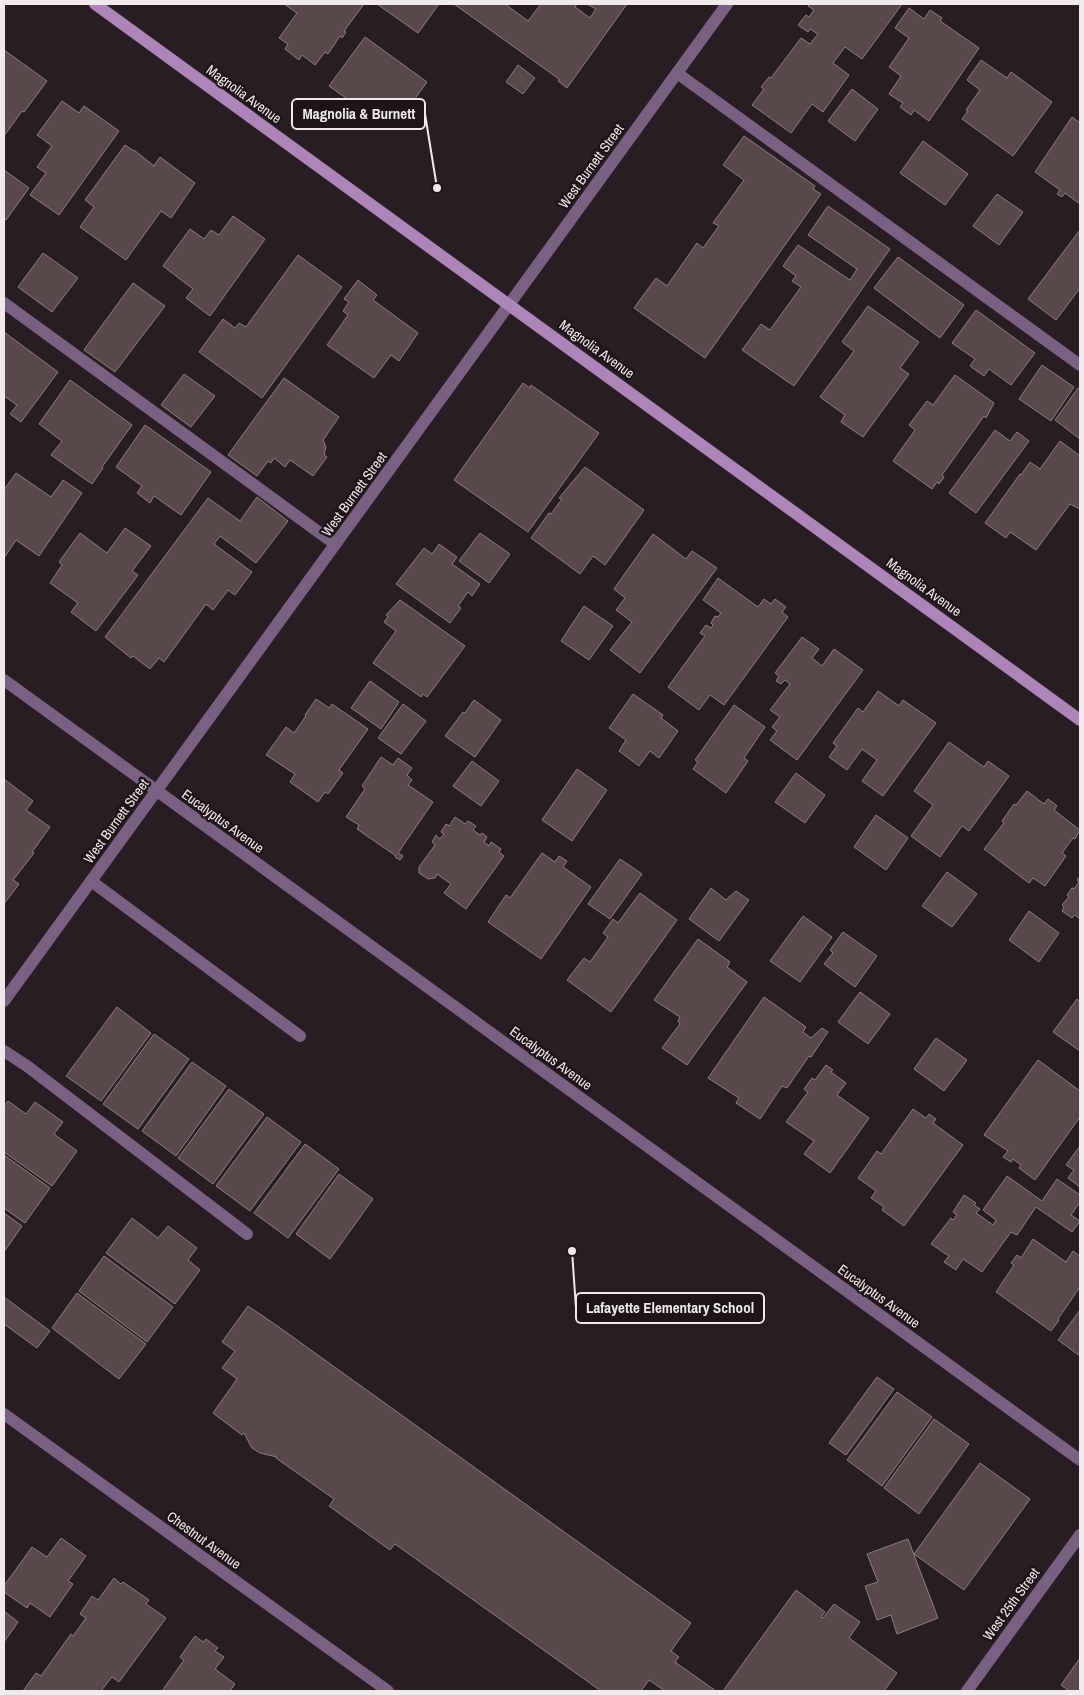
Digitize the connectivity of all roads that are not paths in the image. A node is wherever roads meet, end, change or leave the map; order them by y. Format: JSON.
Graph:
{"nodes":[{"id":1,"x":95,"y":4,"type":"edge"},
{"id":2,"x":727,"y":4,"type":"edge"},
{"id":3,"x":677,"y":73,"type":"junction"},
{"id":4,"x":4,"y":303,"type":"edge"},
{"id":5,"x":510,"y":305,"type":"junction"},
{"id":6,"x":1080,"y":365,"type":"edge"},
{"id":7,"x":336,"y":544,"type":"junction"},
{"id":8,"x":4,"y":680,"type":"edge"},
{"id":9,"x":1080,"y":720,"type":"edge"},
{"id":10,"x":156,"y":791,"type":"junction"},
{"id":11,"x":91,"y":881,"type":"junction"},
{"id":12,"x":4,"y":1001,"type":"edge"},
{"id":13,"x":300,"y":1036,"type":"dead end"},
{"id":14,"x":4,"y":1051,"type":"edge"},
{"id":15,"x":247,"y":1234,"type":"dead end"},
{"id":16,"x":4,"y":1414,"type":"edge"},
{"id":17,"x":1080,"y":1460,"type":"edge"},
{"id":18,"x":1080,"y":1535,"type":"edge"},
{"id":19,"x":388,"y":1691,"type":"edge"},
{"id":20,"x":967,"y":1691,"type":"edge"}],
"edges":[{"from":1,"to":5,"type":"street","name":"Magnolia Avenue"},
{"from":2,"to":3,"type":"street","name":"West Burnett Street"},
{"from":3,"to":5,"type":"street","name":"West Burnett Street"},
{"from":3,"to":6,"type":"street"},
{"from":4,"to":7,"type":"street"},
{"from":5,"to":7,"type":"street","name":"West Burnett Street"},
{"from":5,"to":9,"type":"street","name":"Magnolia Avenue"},
{"from":7,"to":10,"type":"street","name":"West Burnett Street"},
{"from":8,"to":10,"type":"street","name":"Eucalyptus Avenue"},
{"from":10,"to":11,"type":"street","name":"West Burnett Street"},
{"from":10,"to":17,"type":"street","name":"Eucalyptus Avenue"},
{"from":11,"to":12,"type":"street","name":"West Burnett Street"},
{"from":11,"to":13,"type":"street"},
{"from":14,"to":15,"type":"street"},
{"from":16,"to":19,"type":"street","name":"Chestnut Avenue"},
{"from":18,"to":20,"type":"street","name":"West 25th Street"}]}
